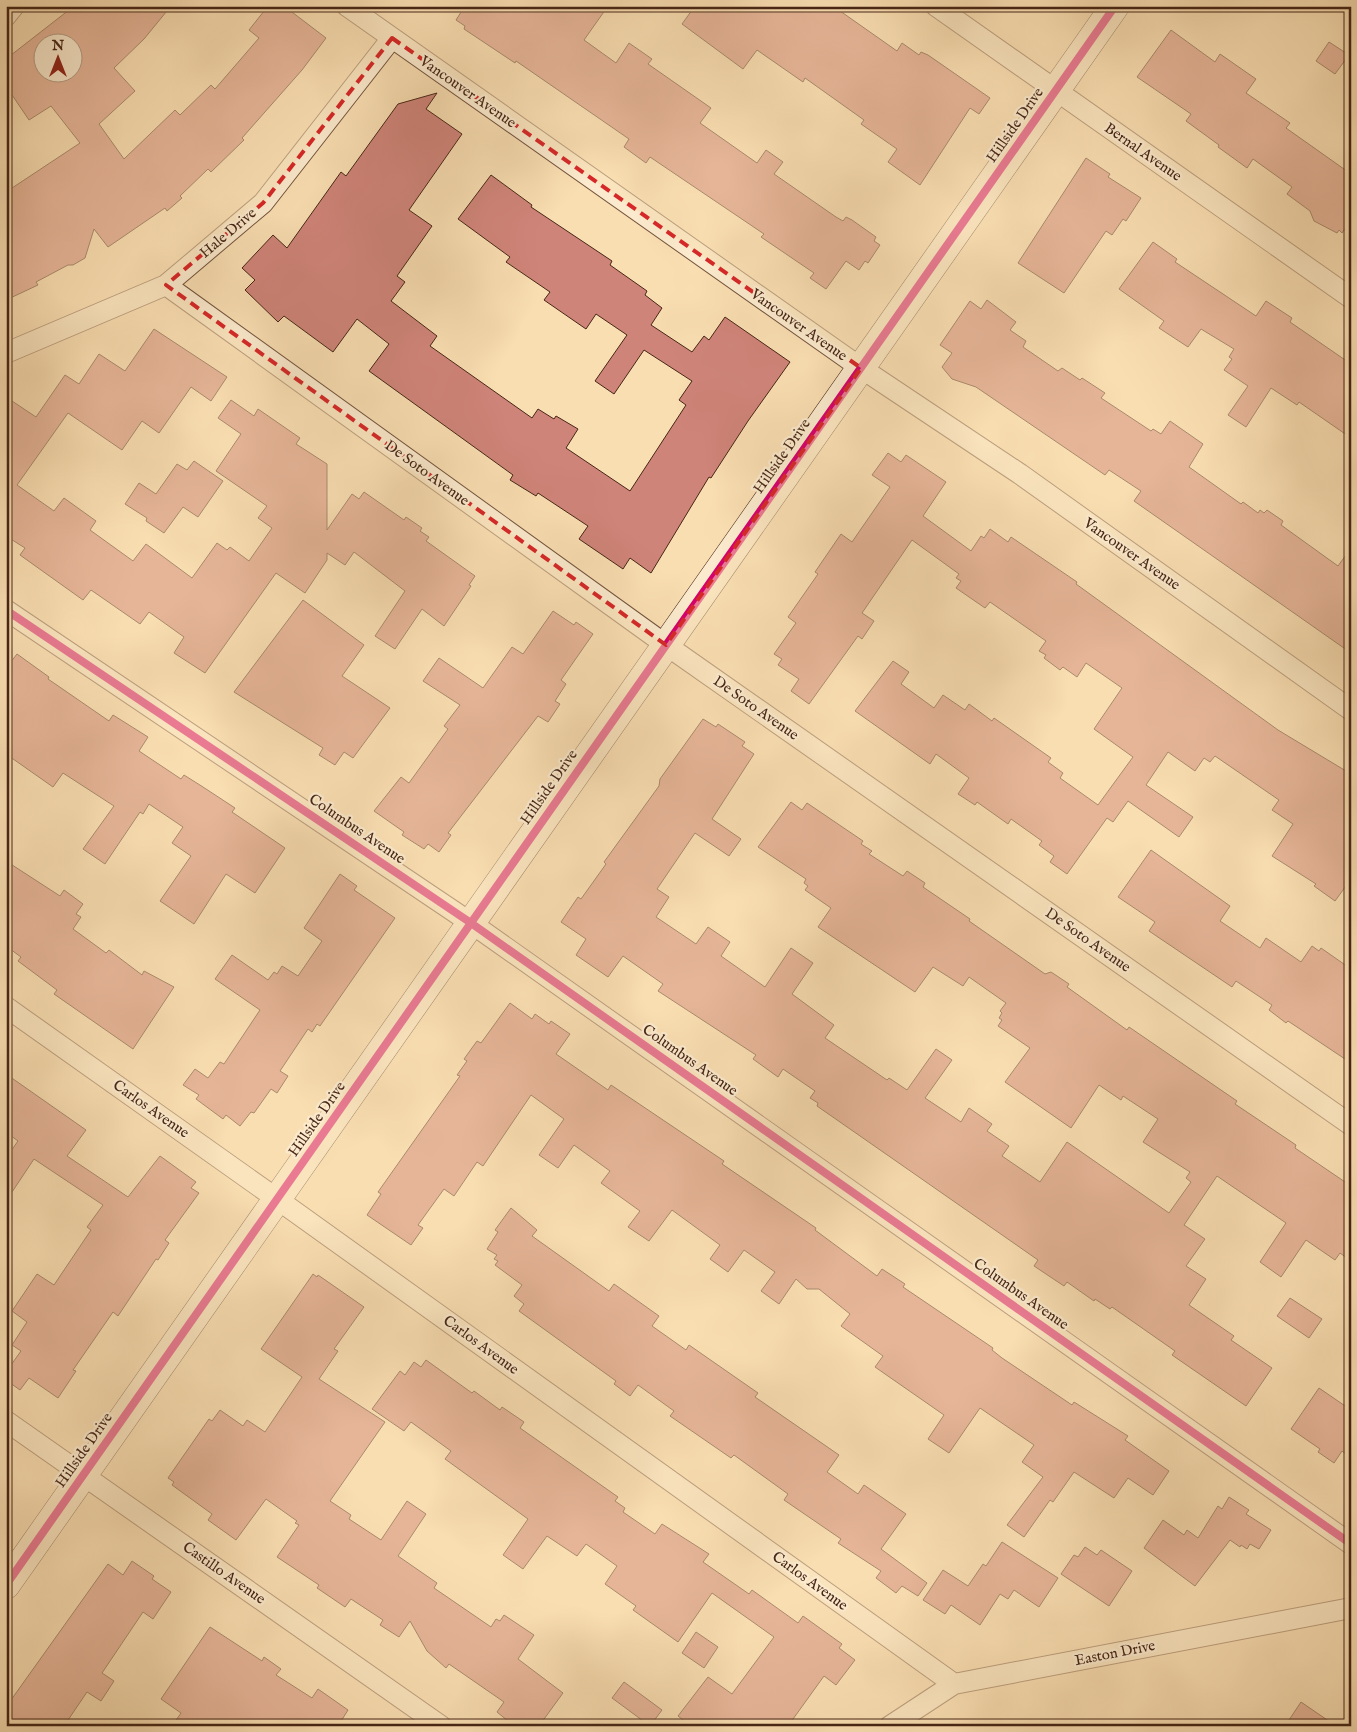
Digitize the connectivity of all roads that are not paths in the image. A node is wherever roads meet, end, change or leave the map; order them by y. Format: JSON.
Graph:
{"nodes":[{"id":1,"x":14,"y":6,"type":"edge"},
{"id":2,"x":347,"y":6,"type":"edge"},
{"id":3,"x":936,"y":6,"type":"edge"},
{"id":4,"x":1115,"y":6,"type":"edge"},
{"id":5,"x":6,"y":16,"type":"edge"},
{"id":6,"x":392,"y":38,"type":"junction"},
{"id":7,"x":1056,"y":90,"type":"junction"},
{"id":8,"x":166,"y":286,"type":"junction"},
{"id":9,"x":1351,"y":298,"type":"edge"},
{"id":10,"x":6,"y":353,"type":"edge"},
{"id":11,"x":861,"y":368,"type":"junction"},
{"id":12,"x":6,"y":610,"type":"edge"},
{"id":13,"x":666,"y":645,"type":"junction"},
{"id":14,"x":1351,"y":710,"type":"edge"},
{"id":15,"x":471,"y":923,"type":"junction"},
{"id":16,"x":6,"y":1007,"type":"edge"},
{"id":17,"x":1351,"y":1125,"type":"edge"},
{"id":18,"x":277,"y":1199,"type":"junction"},
{"id":19,"x":6,"y":1421,"type":"edge"},
{"id":20,"x":83,"y":1475,"type":"junction"},
{"id":21,"x":1351,"y":1544,"type":"edge"},
{"id":22,"x":6,"y":1584,"type":"edge"},
{"id":23,"x":1351,"y":1608,"type":"edge"},
{"id":24,"x":954,"y":1684,"type":"junction"},
{"id":25,"x":441,"y":1726,"type":"edge"},
{"id":26,"x":890,"y":1726,"type":"edge"}],
"edges":[{"from":1,"to":5,"type":"street"},
{"from":2,"to":6,"type":"street","name":"Vancouver Avenue"},
{"from":3,"to":7,"type":"street","name":"Bernal Avenue"},
{"from":4,"to":7,"type":"main road","name":"Hillside Drive"},
{"from":6,"to":8,"type":"street","name":"Hale Drive"},
{"from":6,"to":11,"type":"street","name":"Vancouver Avenue"},
{"from":7,"to":9,"type":"street","name":"Bernal Avenue"},
{"from":7,"to":11,"type":"main road","name":"Hillside Drive"},
{"from":8,"to":10,"type":"street","name":"Hale Drive"},
{"from":8,"to":13,"type":"street","name":"De Soto Avenue"},
{"from":11,"to":13,"type":"main road","name":"Hillside Drive"},
{"from":11,"to":14,"type":"street","name":"Vancouver Avenue"},
{"from":12,"to":15,"type":"street","name":"Columbus Avenue"},
{"from":13,"to":15,"type":"main road","name":"Hillside Drive"},
{"from":13,"to":17,"type":"street","name":"De Soto Avenue"},
{"from":15,"to":18,"type":"main road","name":"Hillside Drive"},
{"from":15,"to":21,"type":"street","name":"Columbus Avenue"},
{"from":16,"to":18,"type":"street","name":"Carlos Avenue"},
{"from":18,"to":20,"type":"main road","name":"Hillside Drive"},
{"from":18,"to":24,"type":"street","name":"Carlos Avenue"},
{"from":19,"to":20,"type":"street","name":"Castillo Avenue"},
{"from":20,"to":22,"type":"main road","name":"Hillside Drive"},
{"from":20,"to":25,"type":"street","name":"Castillo Avenue"},
{"from":23,"to":24,"type":"street","name":"Easton Drive"},
{"from":24,"to":26,"type":"street","name":"Easton Drive"}]}
